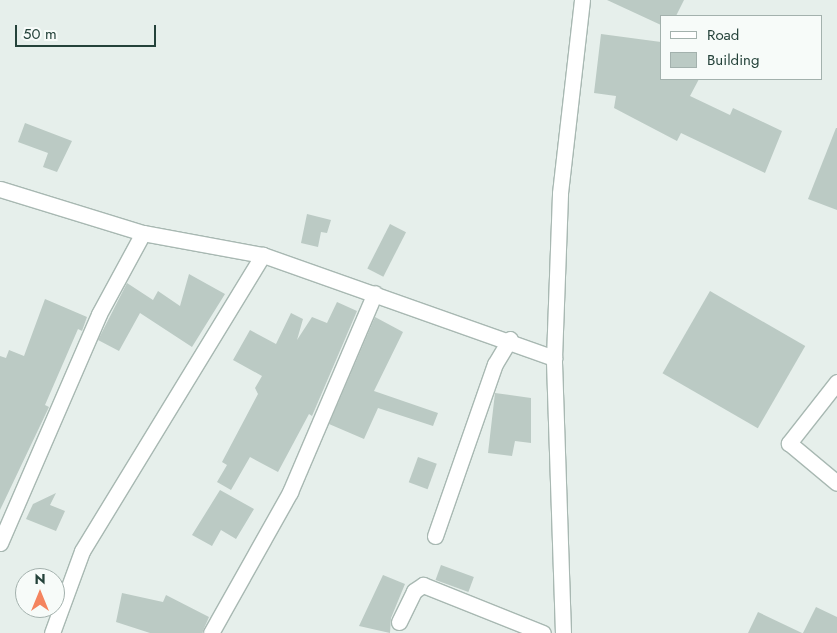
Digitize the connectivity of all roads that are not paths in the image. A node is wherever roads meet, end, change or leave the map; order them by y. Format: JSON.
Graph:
{"nodes":[{"id":1,"x":582,"y":0,"type":"edge"},
{"id":2,"x":0,"y":188,"type":"edge"},
{"id":3,"x":143,"y":233,"type":"junction"},
{"id":4,"x":263,"y":255,"type":"junction"},
{"id":5,"x":375,"y":293,"type":"junction"},
{"id":6,"x":510,"y":340,"type":"junction"},
{"id":7,"x":554,"y":358,"type":"junction"},
{"id":8,"x":837,"y":382,"type":"edge"},
{"id":9,"x":837,"y":483,"type":"edge"},
{"id":10,"x":435,"y":536,"type":"dead end"},
{"id":11,"x":0,"y":542,"type":"edge"},
{"id":12,"x":399,"y":622,"type":"dead end"},
{"id":13,"x":52,"y":633,"type":"edge"},
{"id":14,"x":211,"y":633,"type":"edge"},
{"id":15,"x":542,"y":633,"type":"edge"},
{"id":16,"x":563,"y":633,"type":"edge"}],
"edges":[{"from":1,"to":7,"type":"street"},
{"from":2,"to":3,"type":"street"},
{"from":3,"to":4,"type":"street"},
{"from":3,"to":11,"type":"street"},
{"from":4,"to":5,"type":"street"},
{"from":4,"to":13,"type":"street"},
{"from":5,"to":6,"type":"street"},
{"from":5,"to":14,"type":"street"},
{"from":6,"to":7,"type":"street"},
{"from":6,"to":10,"type":"street"},
{"from":7,"to":16,"type":"street"},
{"from":8,"to":9,"type":"street"},
{"from":12,"to":15,"type":"street"}]}
